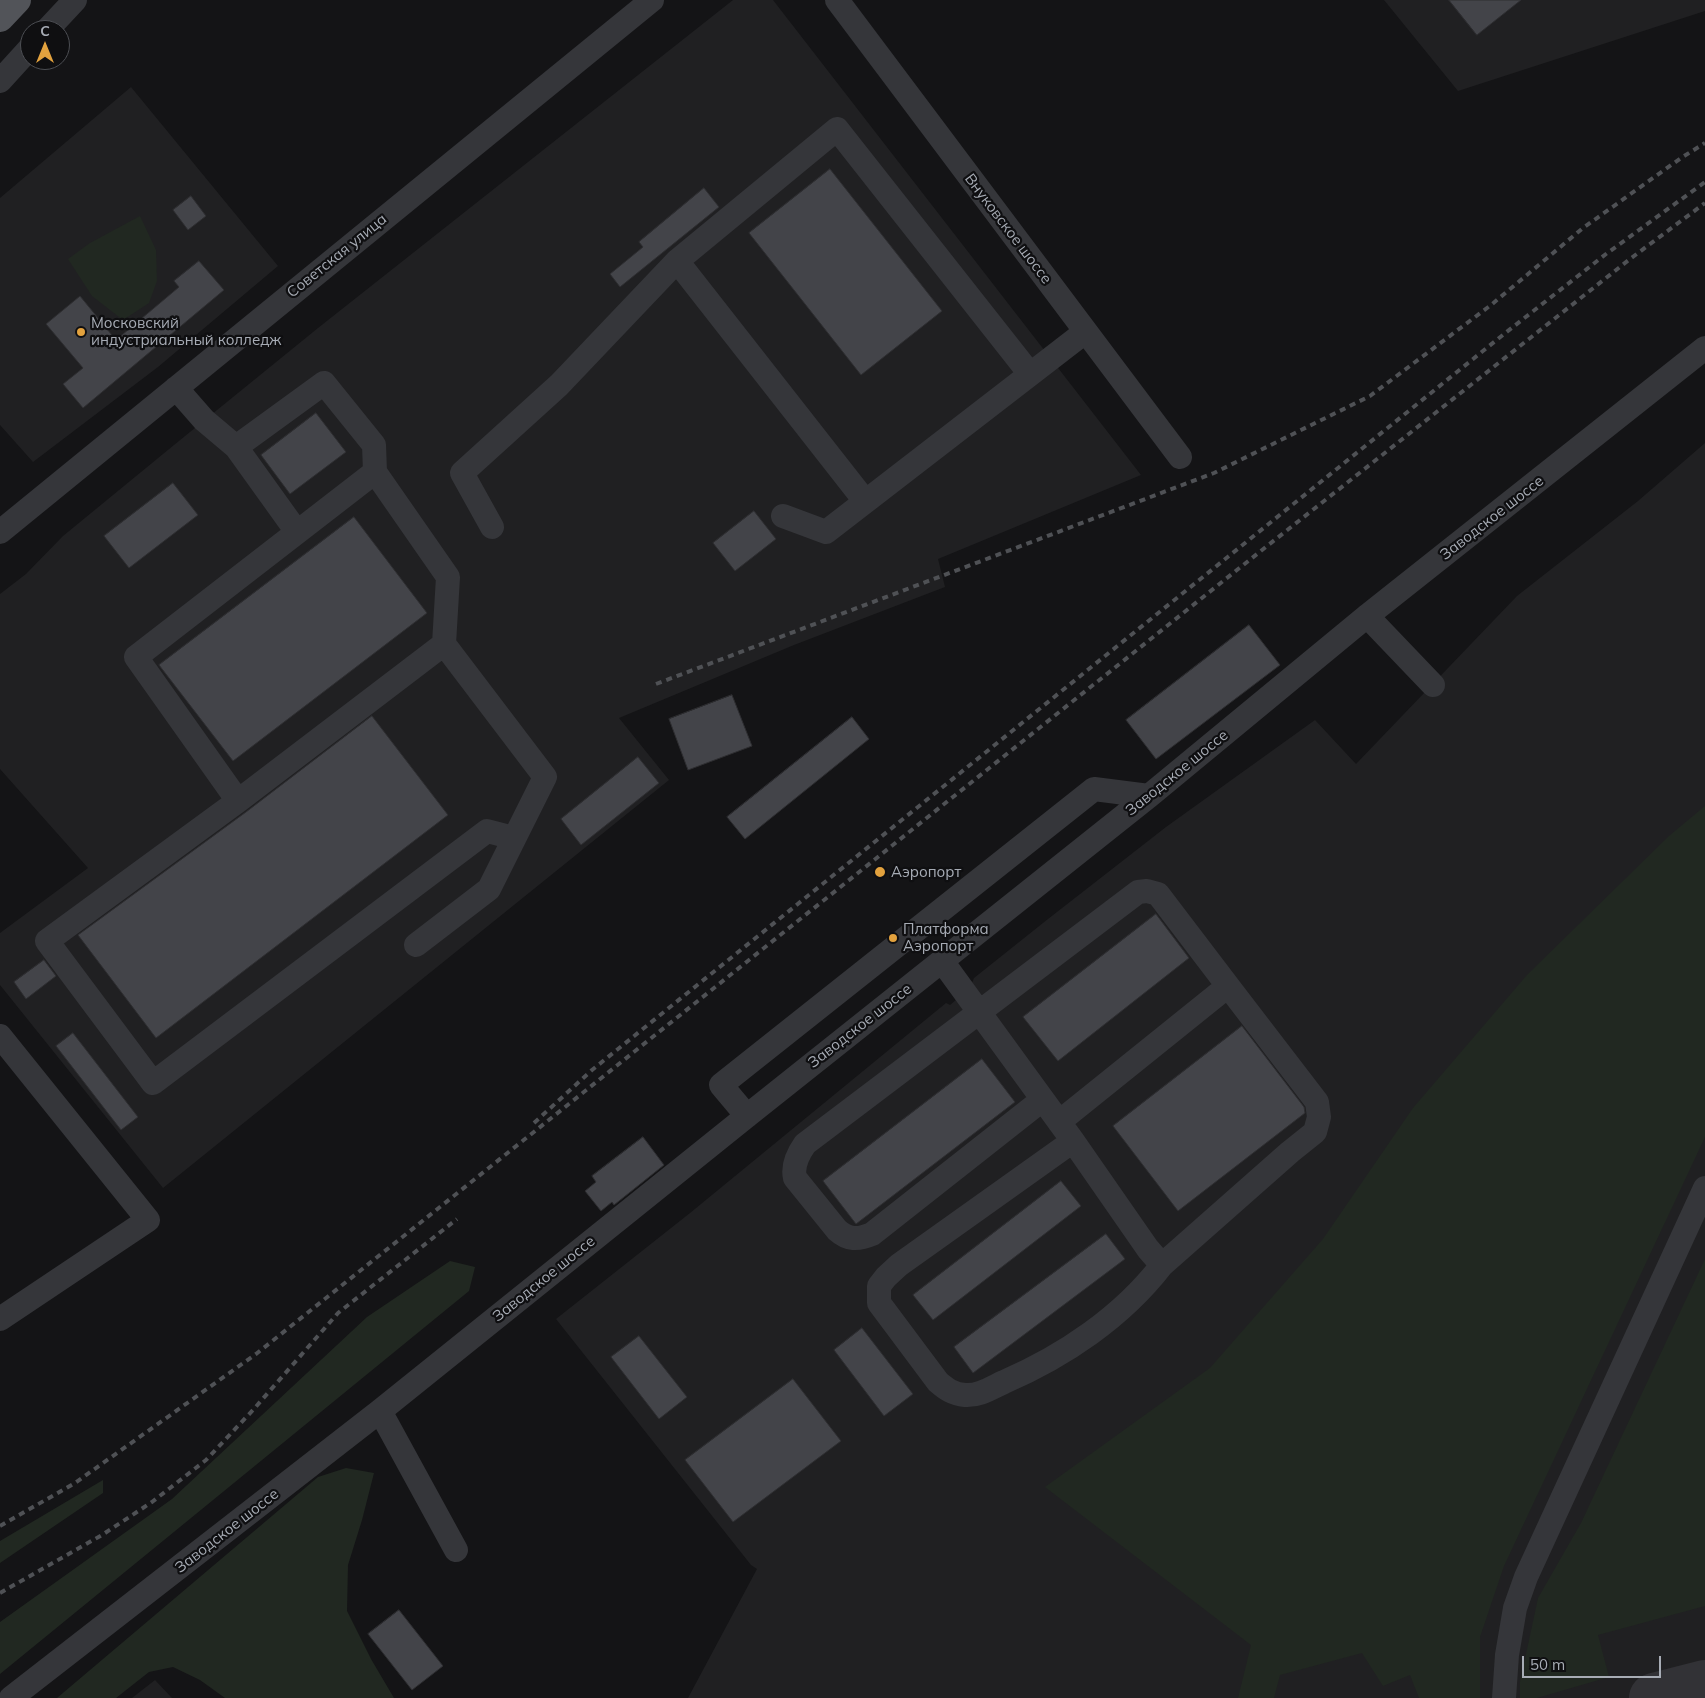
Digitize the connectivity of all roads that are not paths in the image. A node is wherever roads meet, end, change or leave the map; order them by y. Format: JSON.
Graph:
{"nodes":[{"id":1,"x":17,"y":0,"type":"edge"},
{"id":2,"x":75,"y":0,"type":"edge"},
{"id":3,"x":652,"y":0,"type":"edge"},
{"id":4,"x":837,"y":0,"type":"edge"},
{"id":5,"x":0,"y":18,"type":"edge"},
{"id":6,"x":56,"y":20,"type":"edge"},
{"id":7,"x":20,"y":59,"type":"edge"},
{"id":8,"x":0,"y":81,"type":"edge"},
{"id":9,"x":676,"y":261,"type":"junction"},
{"id":10,"x":1085,"y":332,"type":"junction"},
{"id":11,"x":1701,"y":358,"type":"edge"},
{"id":12,"x":1030,"y":374,"type":"junction"},
{"id":13,"x":176,"y":388,"type":"junction"},
{"id":14,"x":236,"y":447,"type":"junction"},
{"id":15,"x":1180,"y":456,"type":"dead end"},
{"id":16,"x":375,"y":472,"type":"junction"},
{"id":17,"x":865,"y":501,"type":"junction"},
{"id":18,"x":783,"y":516,"type":"dead end"},
{"id":19,"x":492,"y":527,"type":"dead end"},
{"id":20,"x":0,"y":532,"type":"edge"},
{"id":21,"x":297,"y":532,"type":"junction"},
{"id":22,"x":1367,"y":616,"type":"junction"},
{"id":23,"x":444,"y":644,"type":"junction"},
{"id":24,"x":1433,"y":685,"type":"dead end"},
{"id":25,"x":1149,"y":796,"type":"junction"},
{"id":26,"x":238,"y":800,"type":"junction"},
{"id":27,"x":514,"y":838,"type":"junction"},
{"id":28,"x":416,"y":945,"type":"dead end"},
{"id":29,"x":942,"y":961,"type":"junction"},
{"id":30,"x":1228,"y":986,"type":"junction"},
{"id":31,"x":979,"y":1013,"type":"junction"},
{"id":32,"x":0,"y":1036,"type":"edge"},
{"id":33,"x":1042,"y":1100,"type":"junction"},
{"id":34,"x":747,"y":1116,"type":"junction"},
{"id":35,"x":1066,"y":1132,"type":"junction"},
{"id":36,"x":1705,"y":1188,"type":"edge"},
{"id":37,"x":1162,"y":1265,"type":"junction"},
{"id":38,"x":0,"y":1320,"type":"edge"},
{"id":39,"x":380,"y":1411,"type":"junction"},
{"id":40,"x":456,"y":1550,"type":"dead end"},
{"id":41,"x":11,"y":1698,"type":"edge"},
{"id":42,"x":1504,"y":1698,"type":"edge"}],
"edges":[{"from":1,"to":5,"type":"main road"},
{"from":2,"to":6,"type":"street"},
{"from":3,"to":13,"type":"street","name":"Советская улица"},
{"from":4,"to":10,"type":"street","name":"Внуковское шоссе"},
{"from":7,"to":8,"type":"street"},
{"from":9,"to":12,"type":"street"},
{"from":9,"to":17,"type":"street"},
{"from":9,"to":19,"type":"street"},
{"from":10,"to":12,"type":"street"},
{"from":10,"to":15,"type":"street","name":"Внуковское шоссе"},
{"from":11,"to":22,"type":"street","name":"Заводское шоссе"},
{"from":12,"to":17,"type":"street"},
{"from":13,"to":14,"type":"street"},
{"from":13,"to":20,"type":"street","name":"Советская улица"},
{"from":14,"to":16,"type":"street"},
{"from":14,"to":21,"type":"street"},
{"from":16,"to":21,"type":"street"},
{"from":16,"to":23,"type":"street"},
{"from":17,"to":18,"type":"street"},
{"from":21,"to":26,"type":"street"},
{"from":22,"to":24,"type":"street"},
{"from":22,"to":25,"type":"street","name":"Заводское шоссе"},
{"from":23,"to":26,"type":"street"},
{"from":23,"to":27,"type":"street"},
{"from":25,"to":29,"type":"street","name":"Заводское шоссе"},
{"from":25,"to":34,"type":"street"},
{"from":26,"to":27,"type":"street"},
{"from":27,"to":28,"type":"street"},
{"from":29,"to":31,"type":"street"},
{"from":29,"to":34,"type":"street","name":"Заводское шоссе"},
{"from":30,"to":31,"type":"street"},
{"from":30,"to":35,"type":"street"},
{"from":30,"to":37,"type":"street"},
{"from":31,"to":33,"type":"street"},
{"from":31,"to":33,"type":"street"},
{"from":32,"to":38,"type":"street"},
{"from":33,"to":35,"type":"street"},
{"from":34,"to":39,"type":"street","name":"Заводское шоссе"},
{"from":35,"to":37,"type":"street"},
{"from":35,"to":37,"type":"street"},
{"from":36,"to":42,"type":"street"},
{"from":39,"to":40,"type":"street"},
{"from":39,"to":41,"type":"street","name":"Заводское шоссе"}]}
